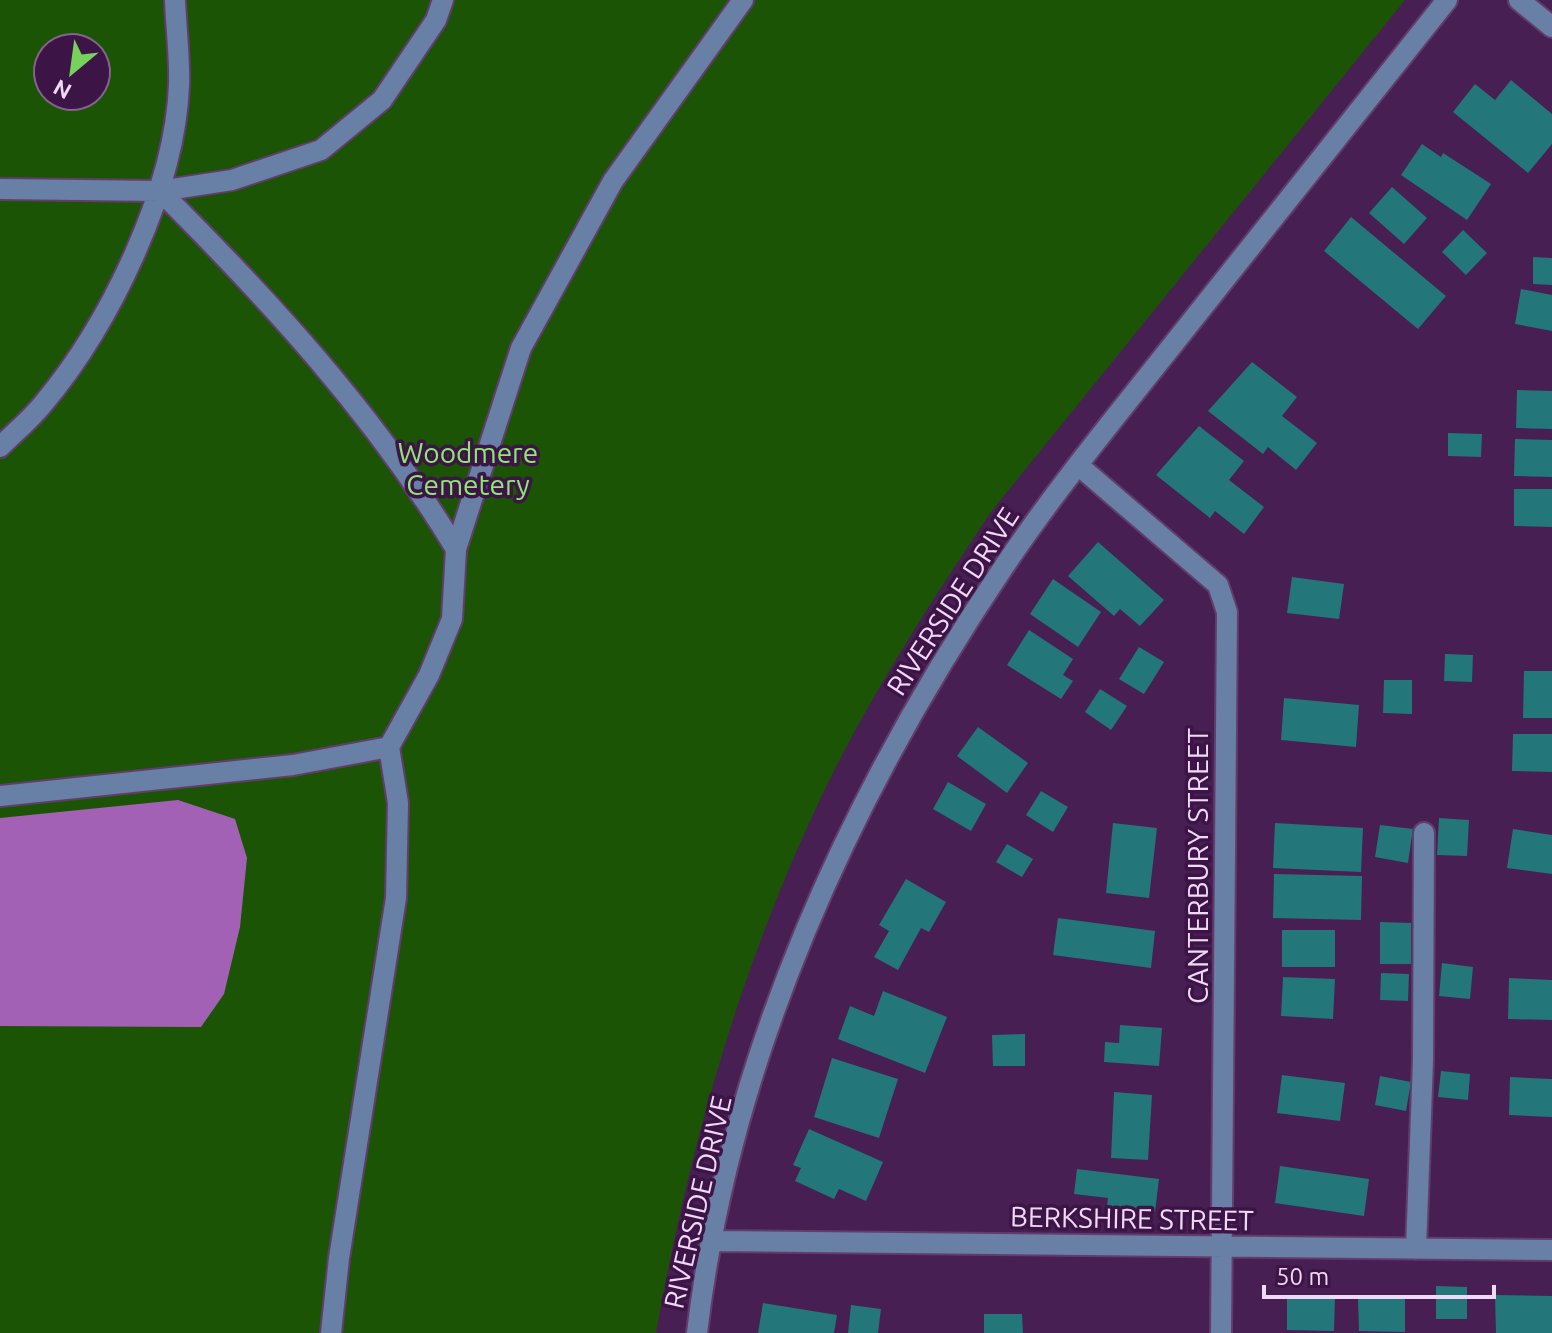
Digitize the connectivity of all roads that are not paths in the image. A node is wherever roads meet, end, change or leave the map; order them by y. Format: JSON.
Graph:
{"nodes":[{"id":1,"x":175,"y":0,"type":"edge"},
{"id":2,"x":443,"y":0,"type":"edge"},
{"id":3,"x":743,"y":0,"type":"edge"},
{"id":4,"x":1447,"y":0,"type":"edge"},
{"id":5,"x":1519,"y":0,"type":"edge"},
{"id":6,"x":1552,"y":27,"type":"edge"},
{"id":7,"x":0,"y":189,"type":"edge"},
{"id":8,"x":160,"y":191,"type":"junction"},
{"id":9,"x":0,"y":447,"type":"edge"},
{"id":10,"x":1078,"y":465,"type":"junction"},
{"id":11,"x":456,"y":549,"type":"junction"},
{"id":12,"x":389,"y":747,"type":"junction"},
{"id":13,"x":0,"y":796,"type":"edge"},
{"id":14,"x":1424,"y":833,"type":"dead end"},
{"id":15,"x":712,"y":1241,"type":"junction"},
{"id":16,"x":1222,"y":1246,"type":"junction"},
{"id":17,"x":1416,"y":1249,"type":"junction"},
{"id":18,"x":1552,"y":1250,"type":"edge"},
{"id":19,"x":331,"y":1333,"type":"edge"},
{"id":20,"x":697,"y":1333,"type":"edge"},
{"id":21,"x":1221,"y":1333,"type":"edge"}],
"edges":[{"from":1,"to":8,"type":"street"},
{"from":2,"to":8,"type":"street"},
{"from":3,"to":11,"type":"street"},
{"from":4,"to":10,"type":"street","name":"RIVERSIDE DRIVE"},
{"from":5,"to":6,"type":"street"},
{"from":7,"to":8,"type":"street"},
{"from":8,"to":9,"type":"street"},
{"from":8,"to":11,"type":"street"},
{"from":10,"to":15,"type":"street","name":"RIVERSIDE DRIVE"},
{"from":10,"to":16,"type":"street","name":"CANTERBURY STREET"},
{"from":11,"to":12,"type":"street"},
{"from":12,"to":13,"type":"street"},
{"from":12,"to":19,"type":"street"},
{"from":14,"to":17,"type":"street"},
{"from":15,"to":16,"type":"street","name":"BERKSHIRE STREET"},
{"from":15,"to":20,"type":"street","name":"RIVERSIDE DRIVE"},
{"from":16,"to":17,"type":"street","name":"BERKSHIRE STREET"},
{"from":16,"to":21,"type":"street","name":"CANTERBURY STREET"},
{"from":17,"to":18,"type":"street","name":"BERKSHIRE STREET"}]}
